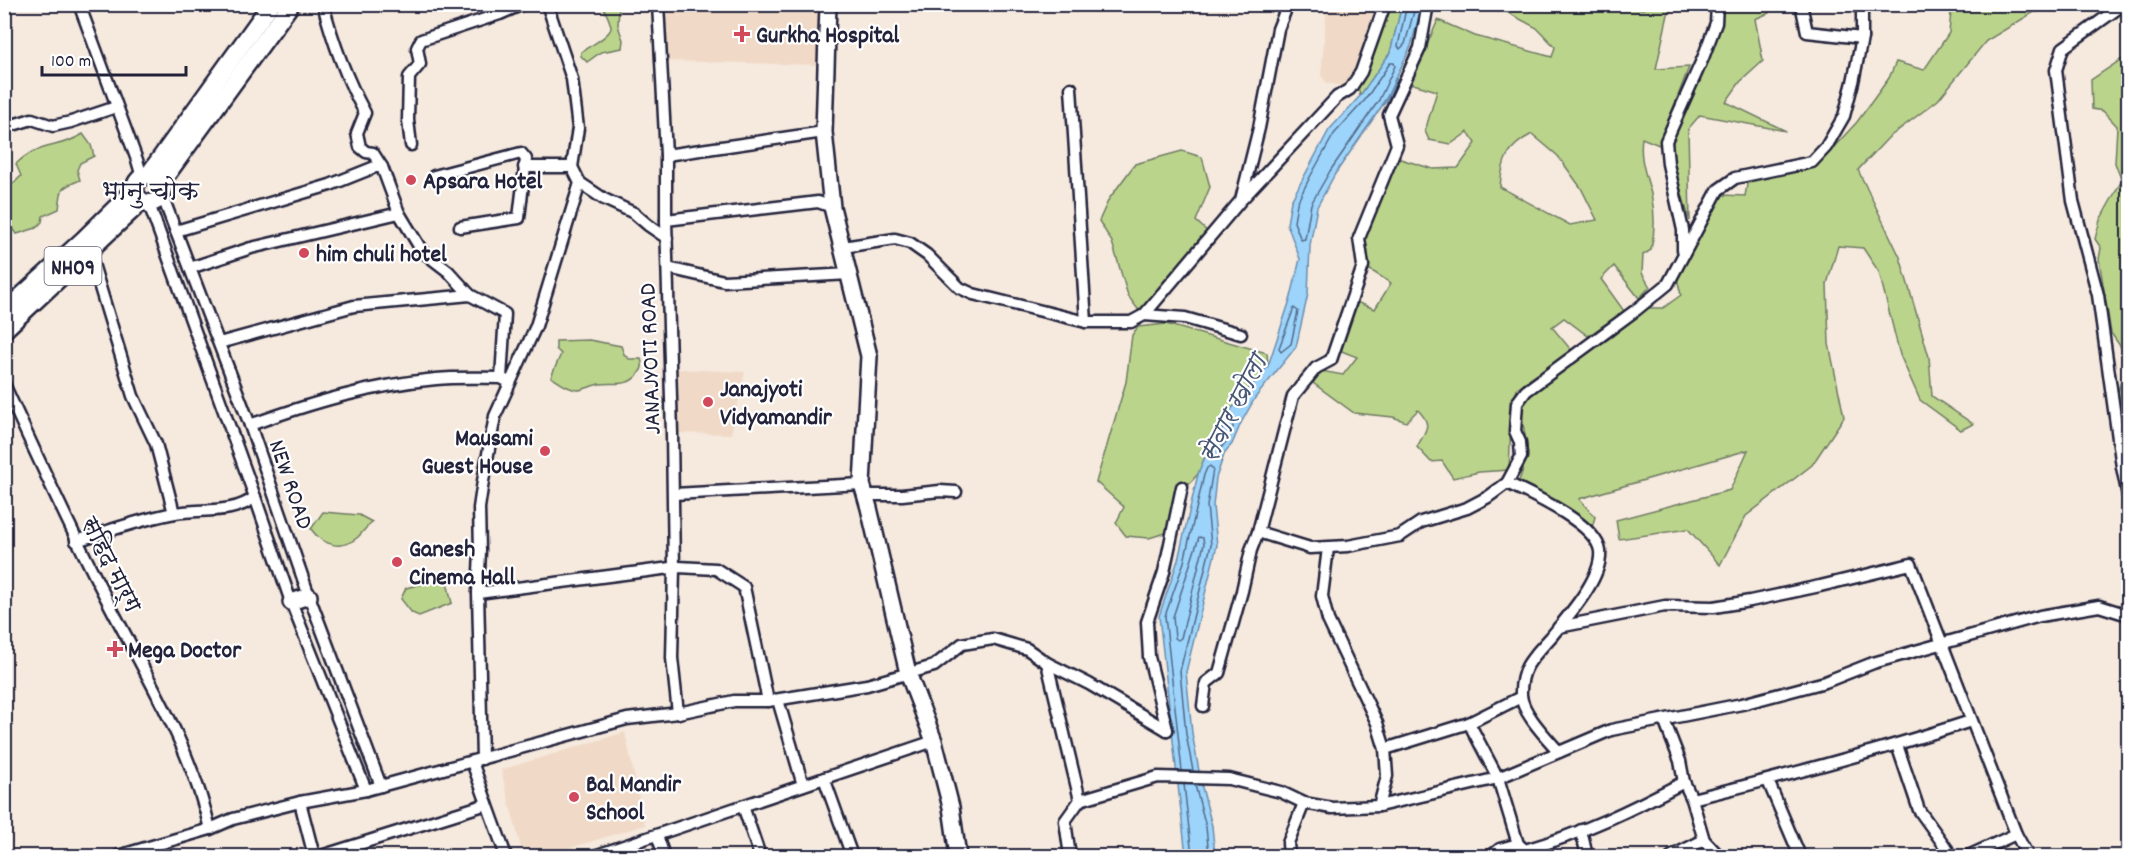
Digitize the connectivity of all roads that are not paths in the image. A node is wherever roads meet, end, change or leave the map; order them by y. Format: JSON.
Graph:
{"nodes":[{"id":1,"x":79,"y":4,"type":"edge"},
{"id":2,"x":271,"y":4,"type":"edge"},
{"id":3,"x":291,"y":4,"type":"edge"},
{"id":4,"x":323,"y":4,"type":"edge"},
{"id":5,"x":523,"y":4,"type":"edge"},
{"id":6,"x":547,"y":4,"type":"edge"},
{"id":7,"x":658,"y":4,"type":"edge"},
{"id":8,"x":828,"y":4,"type":"edge"},
{"id":9,"x":1288,"y":4,"type":"edge"},
{"id":10,"x":1385,"y":4,"type":"edge"},
{"id":11,"x":1428,"y":4,"type":"edge"},
{"id":12,"x":1717,"y":4,"type":"edge"},
{"id":13,"x":1801,"y":4,"type":"edge"},
{"id":14,"x":1862,"y":4,"type":"edge"},
{"id":15,"x":2124,"y":4,"type":"edge"},
{"id":16,"x":1862,"y":38,"type":"junction"},
{"id":17,"x":1071,"y":88,"type":"dead end"},
{"id":18,"x":116,"y":107,"type":"junction"},
{"id":19,"x":4,"y":125,"type":"edge"},
{"id":20,"x":824,"y":132,"type":"junction"},
{"id":21,"x":411,"y":145,"type":"dead end"},
{"id":22,"x":666,"y":155,"type":"junction"},
{"id":23,"x":382,"y":167,"type":"junction"},
{"id":24,"x":524,"y":167,"type":"junction"},
{"id":25,"x":572,"y":167,"type":"junction"},
{"id":26,"x":434,"y":176,"type":"dead end"},
{"id":27,"x":580,"y":183,"type":"junction"},
{"id":28,"x":148,"y":189,"type":"junction"},
{"id":29,"x":1241,"y":200,"type":"junction"},
{"id":30,"x":832,"y":207,"type":"junction"},
{"id":31,"x":399,"y":213,"type":"junction"},
{"id":32,"x":666,"y":220,"type":"junction"},
{"id":33,"x":460,"y":227,"type":"dead end"},
{"id":34,"x":176,"y":231,"type":"junction"},
{"id":35,"x":667,"y":237,"type":"junction"},
{"id":36,"x":843,"y":247,"type":"junction"},
{"id":37,"x":89,"y":250,"type":"junction"},
{"id":38,"x":1683,"y":254,"type":"junction"},
{"id":39,"x":190,"y":268,"type":"junction"},
{"id":40,"x":668,"y":268,"type":"junction"},
{"id":41,"x":850,"y":274,"type":"junction"},
{"id":42,"x":470,"y":295,"type":"junction"},
{"id":43,"x":4,"y":312,"type":"edge"},
{"id":44,"x":1144,"y":315,"type":"junction"},
{"id":45,"x":1086,"y":322,"type":"junction"},
{"id":46,"x":4,"y":330,"type":"edge"},
{"id":47,"x":1241,"y":334,"type":"dead end"},
{"id":48,"x":219,"y":343,"type":"junction"},
{"id":49,"x":505,"y":380,"type":"junction"},
{"id":50,"x":4,"y":384,"type":"edge"},
{"id":51,"x":249,"y":425,"type":"junction"},
{"id":52,"x":1507,"y":483,"type":"junction"},
{"id":53,"x":1182,"y":487,"type":"dead end"},
{"id":54,"x":864,"y":490,"type":"junction"},
{"id":55,"x":956,"y":492,"type":"dead end"},
{"id":56,"x":674,"y":494,"type":"junction"},
{"id":57,"x":2128,"y":496,"type":"edge"},
{"id":58,"x":255,"y":497,"type":"junction"},
{"id":59,"x":174,"y":513,"type":"junction"},
{"id":60,"x":1258,"y":532,"type":"junction"},
{"id":61,"x":76,"y":541,"type":"junction"},
{"id":62,"x":1328,"y":548,"type":"junction"},
{"id":63,"x":674,"y":568,"type":"junction"},
{"id":64,"x":478,"y":593,"type":"junction"},
{"id":65,"x":309,"y":596,"type":"junction"},
{"id":66,"x":291,"y":602,"type":"junction"},
{"id":67,"x":2128,"y":615,"type":"edge"},
{"id":68,"x":1559,"y":627,"type":"junction"},
{"id":69,"x":1940,"y":643,"type":"junction"},
{"id":70,"x":1047,"y":663,"type":"junction"},
{"id":71,"x":908,"y":673,"type":"junction"},
{"id":72,"x":1521,"y":697,"type":"junction"},
{"id":73,"x":773,"y":701,"type":"junction"},
{"id":74,"x":1203,"y":706,"type":"dead end"},
{"id":75,"x":678,"y":713,"type":"junction"},
{"id":76,"x":1664,"y":720,"type":"junction"},
{"id":77,"x":1971,"y":721,"type":"junction"},
{"id":78,"x":1468,"y":723,"type":"junction"},
{"id":79,"x":934,"y":741,"type":"junction"},
{"id":80,"x":1897,"y":745,"type":"junction"},
{"id":81,"x":1385,"y":749,"type":"junction"},
{"id":82,"x":1559,"y":752,"type":"junction"},
{"id":83,"x":477,"y":760,"type":"junction"},
{"id":84,"x":824,"y":778,"type":"junction"},
{"id":85,"x":1498,"y":778,"type":"junction"},
{"id":86,"x":1768,"y":781,"type":"junction"},
{"id":87,"x":1684,"y":782,"type":"junction"},
{"id":88,"x":803,"y":785,"type":"junction"},
{"id":89,"x":381,"y":786,"type":"junction"},
{"id":90,"x":366,"y":790,"type":"junction"},
{"id":91,"x":1692,"y":799,"type":"junction"},
{"id":92,"x":1080,"y":800,"type":"junction"},
{"id":93,"x":300,"y":802,"type":"junction"},
{"id":94,"x":1304,"y":803,"type":"junction"},
{"id":95,"x":487,"y":804,"type":"junction"},
{"id":96,"x":743,"y":806,"type":"junction"},
{"id":97,"x":1379,"y":806,"type":"junction"},
{"id":98,"x":210,"y":829,"type":"junction"},
{"id":99,"x":1581,"y":830,"type":"junction"},
{"id":100,"x":2016,"y":834,"type":"junction"},
{"id":101,"x":657,"y":835,"type":"junction"},
{"id":102,"x":1704,"y":840,"type":"junction"},
{"id":103,"x":1518,"y":844,"type":"junction"},
{"id":104,"x":118,"y":856,"type":"edge"},
{"id":105,"x":314,"y":856,"type":"edge"},
{"id":106,"x":321,"y":856,"type":"edge"},
{"id":107,"x":506,"y":856,"type":"edge"},
{"id":108,"x":594,"y":856,"type":"edge"},
{"id":109,"x":664,"y":856,"type":"edge"},
{"id":110,"x":760,"y":856,"type":"edge"},
{"id":111,"x":852,"y":856,"type":"edge"},
{"id":112,"x":958,"y":856,"type":"edge"},
{"id":113,"x":1070,"y":856,"type":"edge"},
{"id":114,"x":1290,"y":856,"type":"edge"},
{"id":115,"x":1491,"y":856,"type":"edge"},
{"id":116,"x":1587,"y":856,"type":"edge"},
{"id":117,"x":1672,"y":856,"type":"edge"},
{"id":118,"x":1719,"y":856,"type":"edge"},
{"id":119,"x":1800,"y":856,"type":"edge"},
{"id":120,"x":1952,"y":856,"type":"edge"},
{"id":121,"x":1968,"y":856,"type":"edge"},
{"id":122,"x":2028,"y":856,"type":"edge"}],
"edges":[{"from":1,"to":18,"type":"street"},
{"from":2,"to":28,"type":"main road","number":"NH09"},
{"from":3,"to":28,"type":"main road","number":"NH09"},
{"from":4,"to":23,"type":"street"},
{"from":5,"to":21,"type":"street"},
{"from":6,"to":25,"type":"street"},
{"from":7,"to":22,"type":"street","name":"JANAJYOTI ROAD"},
{"from":8,"to":20,"type":"street"},
{"from":9,"to":29,"type":"street"},
{"from":10,"to":29,"type":"street"},
{"from":11,"to":60,"type":"street"},
{"from":12,"to":38,"type":"street"},
{"from":13,"to":16,"type":"street"},
{"from":14,"to":16,"type":"street"},
{"from":15,"to":57,"type":"street"},
{"from":16,"to":38,"type":"street"},
{"from":17,"to":45,"type":"street"},
{"from":18,"to":19,"type":"street"},
{"from":18,"to":28,"type":"street"},
{"from":20,"to":22,"type":"street"},
{"from":20,"to":30,"type":"street"},
{"from":22,"to":32,"type":"street","name":"JANAJYOTI ROAD"},
{"from":23,"to":31,"type":"street"},
{"from":23,"to":34,"type":"street"},
{"from":24,"to":25,"type":"street"},
{"from":24,"to":26,"type":"street"},
{"from":24,"to":33,"type":"street"},
{"from":25,"to":27,"type":"street"},
{"from":27,"to":35,"type":"street"},
{"from":27,"to":49,"type":"street"},
{"from":28,"to":34,"type":"street","name":"NEW ROAD"},
{"from":28,"to":37,"type":"main road","number":"NH09"},
{"from":28,"to":43,"type":"main road","number":"NH09"},
{"from":28,"to":58,"type":"street","name":"NEW ROAD"},
{"from":29,"to":44,"type":"street"},
{"from":30,"to":32,"type":"street"},
{"from":30,"to":36,"type":"street"},
{"from":31,"to":39,"type":"street"},
{"from":31,"to":42,"type":"street"},
{"from":32,"to":35,"type":"street","name":"JANAJYOTI ROAD"},
{"from":34,"to":39,"type":"street","name":"NEW ROAD"},
{"from":35,"to":40,"type":"street","name":"JANAJYOTI ROAD"},
{"from":36,"to":41,"type":"street"},
{"from":36,"to":45,"type":"street"},
{"from":37,"to":46,"type":"main road","number":"NH09"},
{"from":37,"to":59,"type":"street"},
{"from":38,"to":52,"type":"street"},
{"from":39,"to":48,"type":"street","name":"NEW ROAD"},
{"from":40,"to":41,"type":"street"},
{"from":40,"to":56,"type":"street","name":"JANAJYOTI ROAD"},
{"from":41,"to":54,"type":"street"},
{"from":42,"to":48,"type":"street"},
{"from":42,"to":49,"type":"street"},
{"from":44,"to":45,"type":"street"},
{"from":44,"to":47,"type":"street"},
{"from":48,"to":51,"type":"street","name":"NEW ROAD"},
{"from":49,"to":51,"type":"street"},
{"from":49,"to":64,"type":"street"},
{"from":50,"to":61,"type":"street","name":"सहिद मार्ग"},
{"from":51,"to":65,"type":"street","name":"NEW ROAD"},
{"from":52,"to":62,"type":"street"},
{"from":52,"to":68,"type":"street"},
{"from":53,"to":70,"type":"street"},
{"from":54,"to":55,"type":"street"},
{"from":54,"to":56,"type":"street"},
{"from":54,"to":71,"type":"street"},
{"from":56,"to":63,"type":"street","name":"JANAJYOTI ROAD"},
{"from":58,"to":59,"type":"street"},
{"from":58,"to":66,"type":"street","name":"NEW ROAD"},
{"from":59,"to":61,"type":"street"},
{"from":60,"to":62,"type":"street"},
{"from":60,"to":74,"type":"street"},
{"from":61,"to":98,"type":"street","name":"सहिद मार्ग"},
{"from":62,"to":81,"type":"street"},
{"from":63,"to":64,"type":"street"},
{"from":63,"to":73,"type":"street"},
{"from":63,"to":75,"type":"street","name":"JANAJYOTI ROAD"},
{"from":64,"to":83,"type":"street"},
{"from":65,"to":66,"type":"street"},
{"from":65,"to":89,"type":"street","name":"NEW ROAD"},
{"from":66,"to":90,"type":"street","name":"NEW ROAD"},
{"from":67,"to":69,"type":"street"},
{"from":68,"to":69,"type":"street"},
{"from":68,"to":72,"type":"street"},
{"from":69,"to":76,"type":"street"},
{"from":69,"to":77,"type":"street"},
{"from":70,"to":71,"type":"street"},
{"from":70,"to":92,"type":"street"},
{"from":71,"to":73,"type":"street"},
{"from":71,"to":79,"type":"street"},
{"from":72,"to":78,"type":"street"},
{"from":72,"to":82,"type":"street"},
{"from":73,"to":75,"type":"street"},
{"from":73,"to":88,"type":"street"},
{"from":75,"to":83,"type":"street"},
{"from":76,"to":82,"type":"street"},
{"from":76,"to":87,"type":"street"},
{"from":77,"to":80,"type":"street"},
{"from":77,"to":100,"type":"street"},
{"from":78,"to":81,"type":"street"},
{"from":78,"to":85,"type":"street"},
{"from":79,"to":84,"type":"street"},
{"from":79,"to":112,"type":"street"},
{"from":80,"to":86,"type":"street"},
{"from":80,"to":120,"type":"street"},
{"from":81,"to":97,"type":"street"},
{"from":82,"to":85,"type":"street"},
{"from":83,"to":89,"type":"street"},
{"from":83,"to":95,"type":"street"},
{"from":84,"to":88,"type":"street"},
{"from":84,"to":111,"type":"street"},
{"from":85,"to":97,"type":"street"},
{"from":85,"to":103,"type":"street"},
{"from":86,"to":91,"type":"street"},
{"from":86,"to":119,"type":"street"},
{"from":87,"to":91,"type":"street"},
{"from":87,"to":99,"type":"street"},
{"from":88,"to":96,"type":"street"},
{"from":89,"to":90,"type":"street"},
{"from":90,"to":93,"type":"street"},
{"from":91,"to":102,"type":"street"},
{"from":92,"to":94,"type":"street"},
{"from":92,"to":113,"type":"street"},
{"from":93,"to":98,"type":"street"},
{"from":93,"to":105,"type":"street"},
{"from":94,"to":97,"type":"street"},
{"from":94,"to":114,"type":"street"},
{"from":95,"to":106,"type":"street"},
{"from":95,"to":107,"type":"street"},
{"from":96,"to":101,"type":"street"},
{"from":96,"to":110,"type":"street"},
{"from":98,"to":104,"type":"street"},
{"from":99,"to":103,"type":"street"},
{"from":99,"to":116,"type":"street"},
{"from":100,"to":121,"type":"street"},
{"from":100,"to":122,"type":"street"},
{"from":101,"to":108,"type":"street"},
{"from":101,"to":109,"type":"street"},
{"from":102,"to":117,"type":"street"},
{"from":102,"to":118,"type":"street"},
{"from":103,"to":115,"type":"street"}]}
